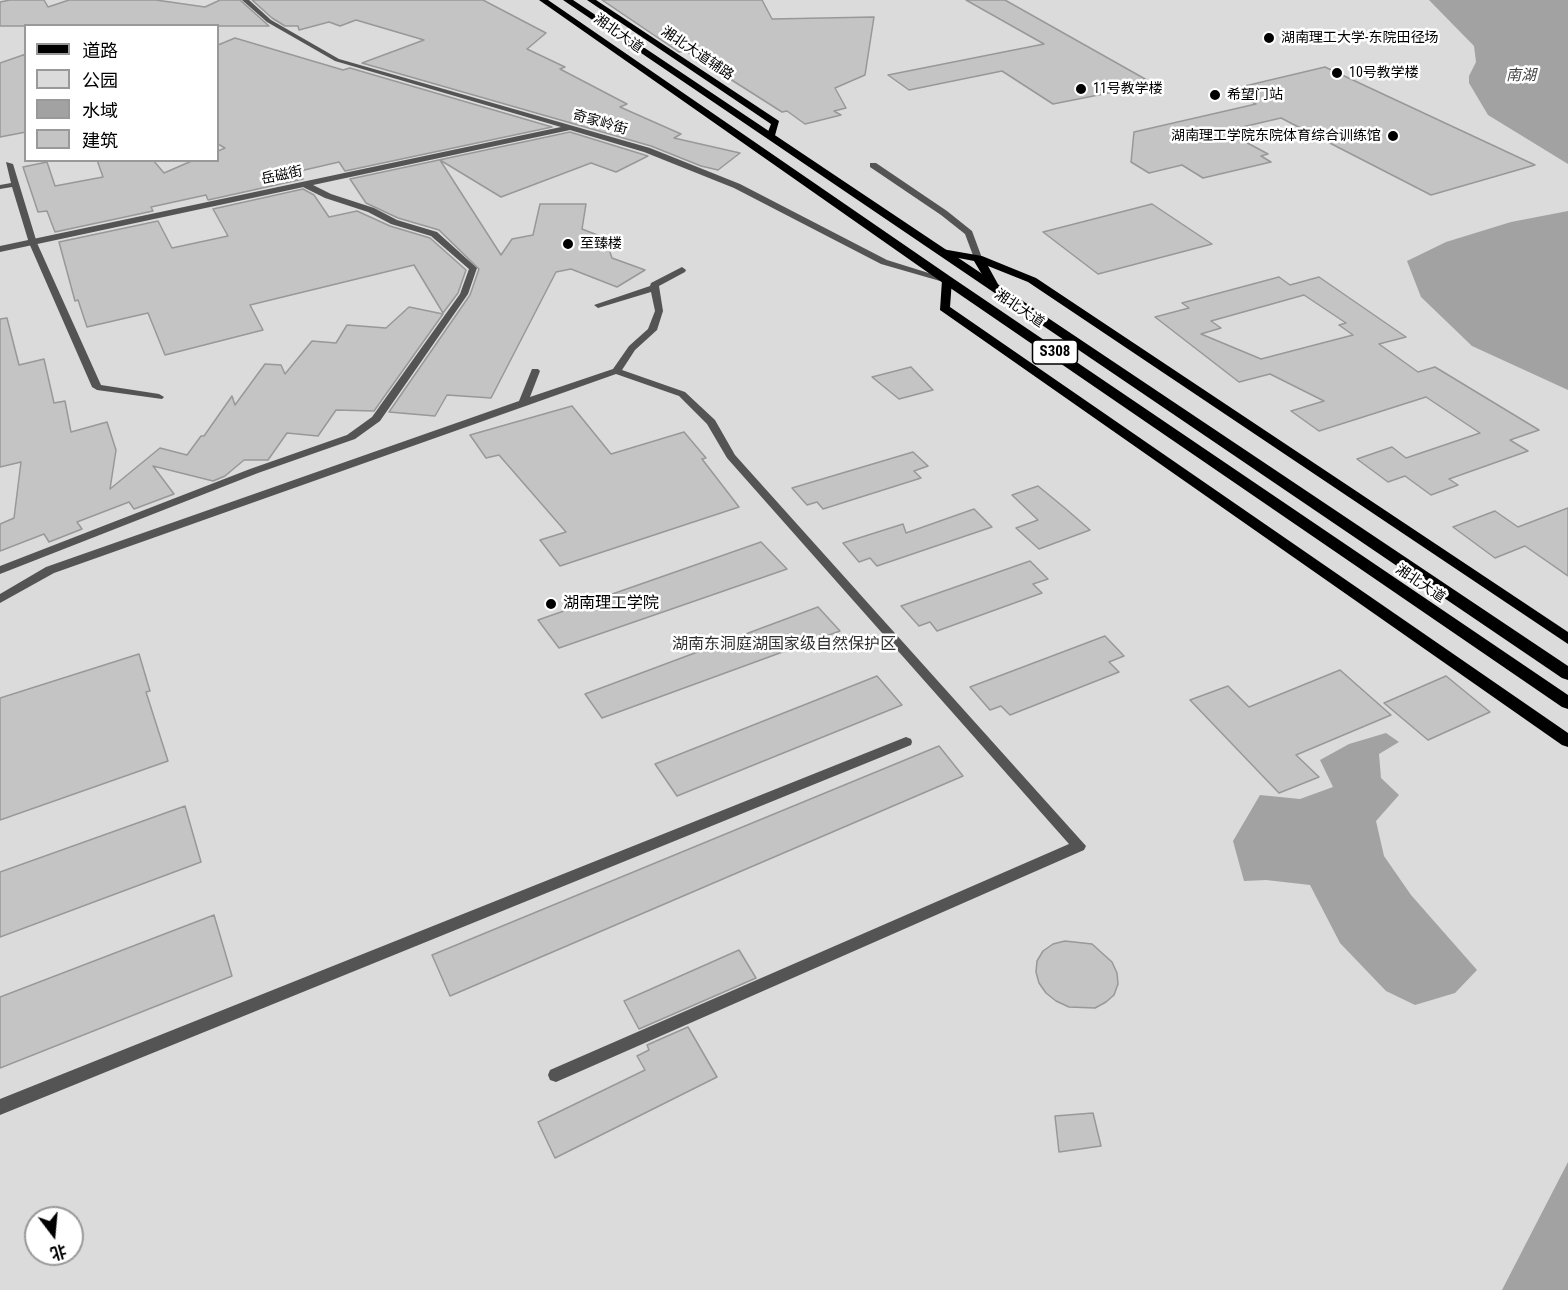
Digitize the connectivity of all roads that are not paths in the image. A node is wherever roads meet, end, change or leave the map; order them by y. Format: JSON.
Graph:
{"nodes":[{"id":1,"x":245,"y":0,"type":"edge"},
{"id":2,"x":543,"y":0,"type":"edge"},
{"id":3,"x":567,"y":0,"type":"edge"},
{"id":4,"x":591,"y":0,"type":"edge"},
{"id":5,"x":570,"y":128,"type":"junction"},
{"id":6,"x":771,"y":137,"type":"junction"},
{"id":7,"x":9,"y":164,"type":"dead end"},
{"id":8,"x":873,"y":165,"type":"dead end"},
{"id":9,"x":15,"y":184,"type":"junction"},
{"id":10,"x":306,"y":185,"type":"junction"},
{"id":11,"x":0,"y":187,"type":"edge"},
{"id":12,"x":33,"y":243,"type":"junction"},
{"id":13,"x":0,"y":249,"type":"edge"},
{"id":14,"x":942,"y":252,"type":"junction"},
{"id":15,"x":978,"y":258,"type":"junction"},
{"id":16,"x":682,"y":270,"type":"dead end"},
{"id":17,"x":947,"y":280,"type":"junction"},
{"id":18,"x":994,"y":286,"type":"junction"},
{"id":19,"x":654,"y":288,"type":"junction"},
{"id":20,"x":598,"y":305,"type":"dead end"},
{"id":21,"x":535,"y":371,"type":"dead end"},
{"id":22,"x":616,"y":371,"type":"junction"},
{"id":23,"x":159,"y":397,"type":"dead end"},
{"id":24,"x":523,"y":403,"type":"junction"},
{"id":25,"x":0,"y":570,"type":"edge"},
{"id":26,"x":0,"y":598,"type":"edge"},
{"id":27,"x":1568,"y":639,"type":"edge"},
{"id":28,"x":1568,"y":674,"type":"edge"},
{"id":29,"x":1568,"y":703,"type":"edge"},
{"id":30,"x":1568,"y":741,"type":"edge"},
{"id":31,"x":906,"y":742,"type":"dead end"},
{"id":32,"x":556,"y":1076,"type":"dead end"},
{"id":33,"x":0,"y":1107,"type":"edge"}],
"edges":[{"from":1,"to":5,"type":"street","name":"奇家岭街"},
{"from":2,"to":17,"type":"highway","name":"湘北大道","number":"S308"},
{"from":3,"to":6,"type":"highway","name":"湘北大道","number":"S308"},
{"from":4,"to":6,"type":"main road","name":"湘北大道辅路"},
{"from":5,"to":10,"type":"street","name":"岳磁街"},
{"from":5,"to":17,"type":"street","name":"奇家岭街"},
{"from":6,"to":14,"type":"highway","name":"湘北大道","number":"S308"},
{"from":7,"to":9,"type":"street"},
{"from":8,"to":15,"type":"street"},
{"from":9,"to":11,"type":"street"},
{"from":9,"to":12,"type":"street"},
{"from":10,"to":12,"type":"street","name":"岳磁街"},
{"from":10,"to":25,"type":"street"},
{"from":12,"to":13,"type":"street","name":"岳磁街"},
{"from":12,"to":23,"type":"street"},
{"from":14,"to":15,"type":"main road"},
{"from":14,"to":18,"type":"highway","name":"湘北大道","number":"S308"},
{"from":15,"to":18,"type":"main road"},
{"from":15,"to":27,"type":"main road"},
{"from":16,"to":19,"type":"street"},
{"from":17,"to":29,"type":"highway","name":"湘北大道","number":"S308"},
{"from":17,"to":30,"type":"main road"},
{"from":18,"to":28,"type":"highway","name":"湘北大道","number":"S308"},
{"from":19,"to":20,"type":"street"},
{"from":19,"to":22,"type":"street"},
{"from":21,"to":24,"type":"street"},
{"from":22,"to":24,"type":"street"},
{"from":22,"to":32,"type":"street"},
{"from":24,"to":26,"type":"street"},
{"from":31,"to":33,"type":"street"}]}
